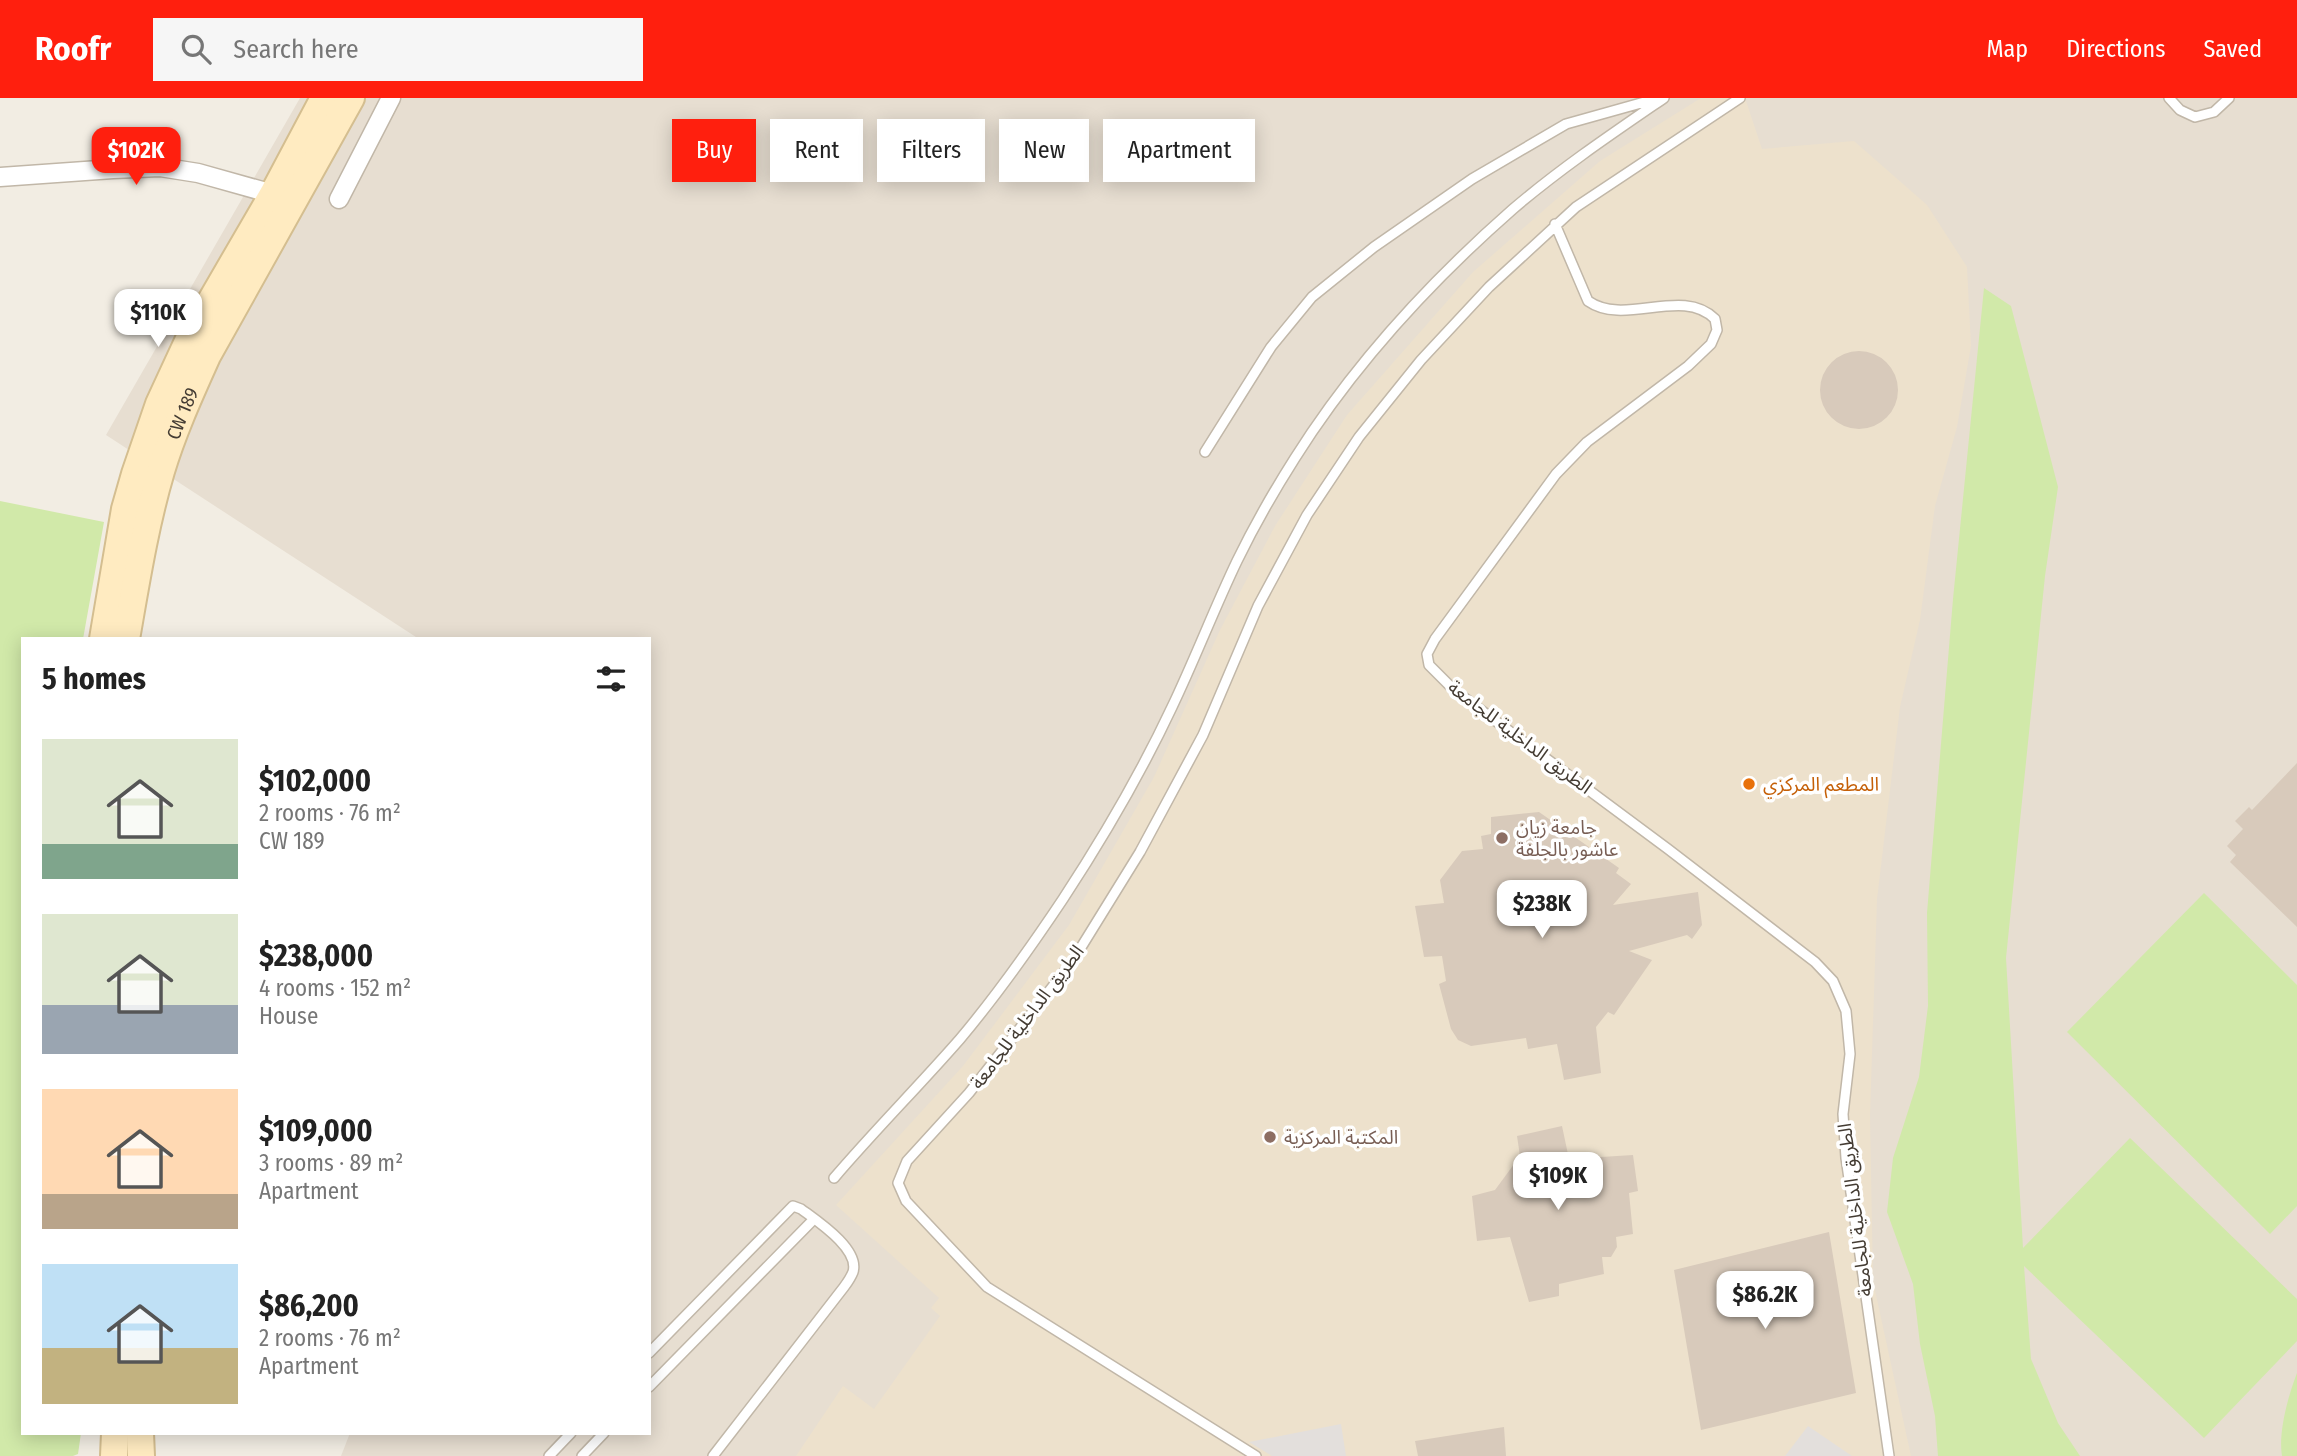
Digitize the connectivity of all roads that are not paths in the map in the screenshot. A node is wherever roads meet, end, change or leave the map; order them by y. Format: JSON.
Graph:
{"nodes":[{"id":1,"x":324,"y":98,"type":"edge"},
{"id":2,"x":351,"y":98,"type":"edge"},
{"id":3,"x":391,"y":98,"type":"edge"},
{"id":4,"x":1662,"y":98,"type":"edge"},
{"id":5,"x":1740,"y":98,"type":"edge"},
{"id":6,"x":2169,"y":98,"type":"edge"},
{"id":7,"x":2229,"y":98,"type":"edge"},
{"id":8,"x":0,"y":177,"type":"edge"},
{"id":9,"x":273,"y":194,"type":"junction"},
{"id":10,"x":339,"y":198,"type":"dead end"},
{"id":11,"x":1555,"y":224,"type":"junction"},
{"id":12,"x":1205,"y":452,"type":"dead end"},
{"id":13,"x":103,"y":637,"type":"edge"},
{"id":14,"x":126,"y":637,"type":"edge"},
{"id":15,"x":834,"y":1178,"type":"dead end"},
{"id":16,"x":814,"y":1219,"type":"junction"},
{"id":17,"x":651,"y":1351,"type":"edge"},
{"id":18,"x":651,"y":1385,"type":"edge"},
{"id":19,"x":115,"y":1435,"type":"edge"},
{"id":20,"x":140,"y":1435,"type":"edge"},
{"id":21,"x":569,"y":1435,"type":"edge"},
{"id":22,"x":602,"y":1435,"type":"edge"},
{"id":23,"x":114,"y":1456,"type":"edge"},
{"id":24,"x":141,"y":1456,"type":"edge"},
{"id":25,"x":549,"y":1456,"type":"edge"},
{"id":26,"x":582,"y":1456,"type":"edge"},
{"id":27,"x":713,"y":1456,"type":"edge"},
{"id":28,"x":1256,"y":1456,"type":"edge"},
{"id":29,"x":1889,"y":1456,"type":"edge"}],
"edges":[{"from":1,"to":9,"type":"main road","number":"CW 189"},
{"from":2,"to":14,"type":"main road","name":"CW 189"},
{"from":3,"to":10,"type":"street"},
{"from":4,"to":12,"type":"lane"},
{"from":4,"to":15,"type":"lane"},
{"from":5,"to":11,"type":"lane","name":"الطريق الداخلية للجامعة"},
{"from":6,"to":7,"type":"lane"},
{"from":8,"to":9,"type":"street"},
{"from":9,"to":13,"type":"main road","number":"CW 189"},
{"from":11,"to":28,"type":"lane","name":"الطريق الداخلية للجامعة"},
{"from":11,"to":29,"type":"lane","name":"الطريق الداخلية للجامعة"},
{"from":16,"to":17,"type":"lane"},
{"from":16,"to":18,"type":"lane"},
{"from":16,"to":27,"type":"lane"},
{"from":19,"to":23,"type":"main road"},
{"from":20,"to":24,"type":"main road"},
{"from":21,"to":25,"type":"lane"},
{"from":22,"to":26,"type":"lane"}]}
